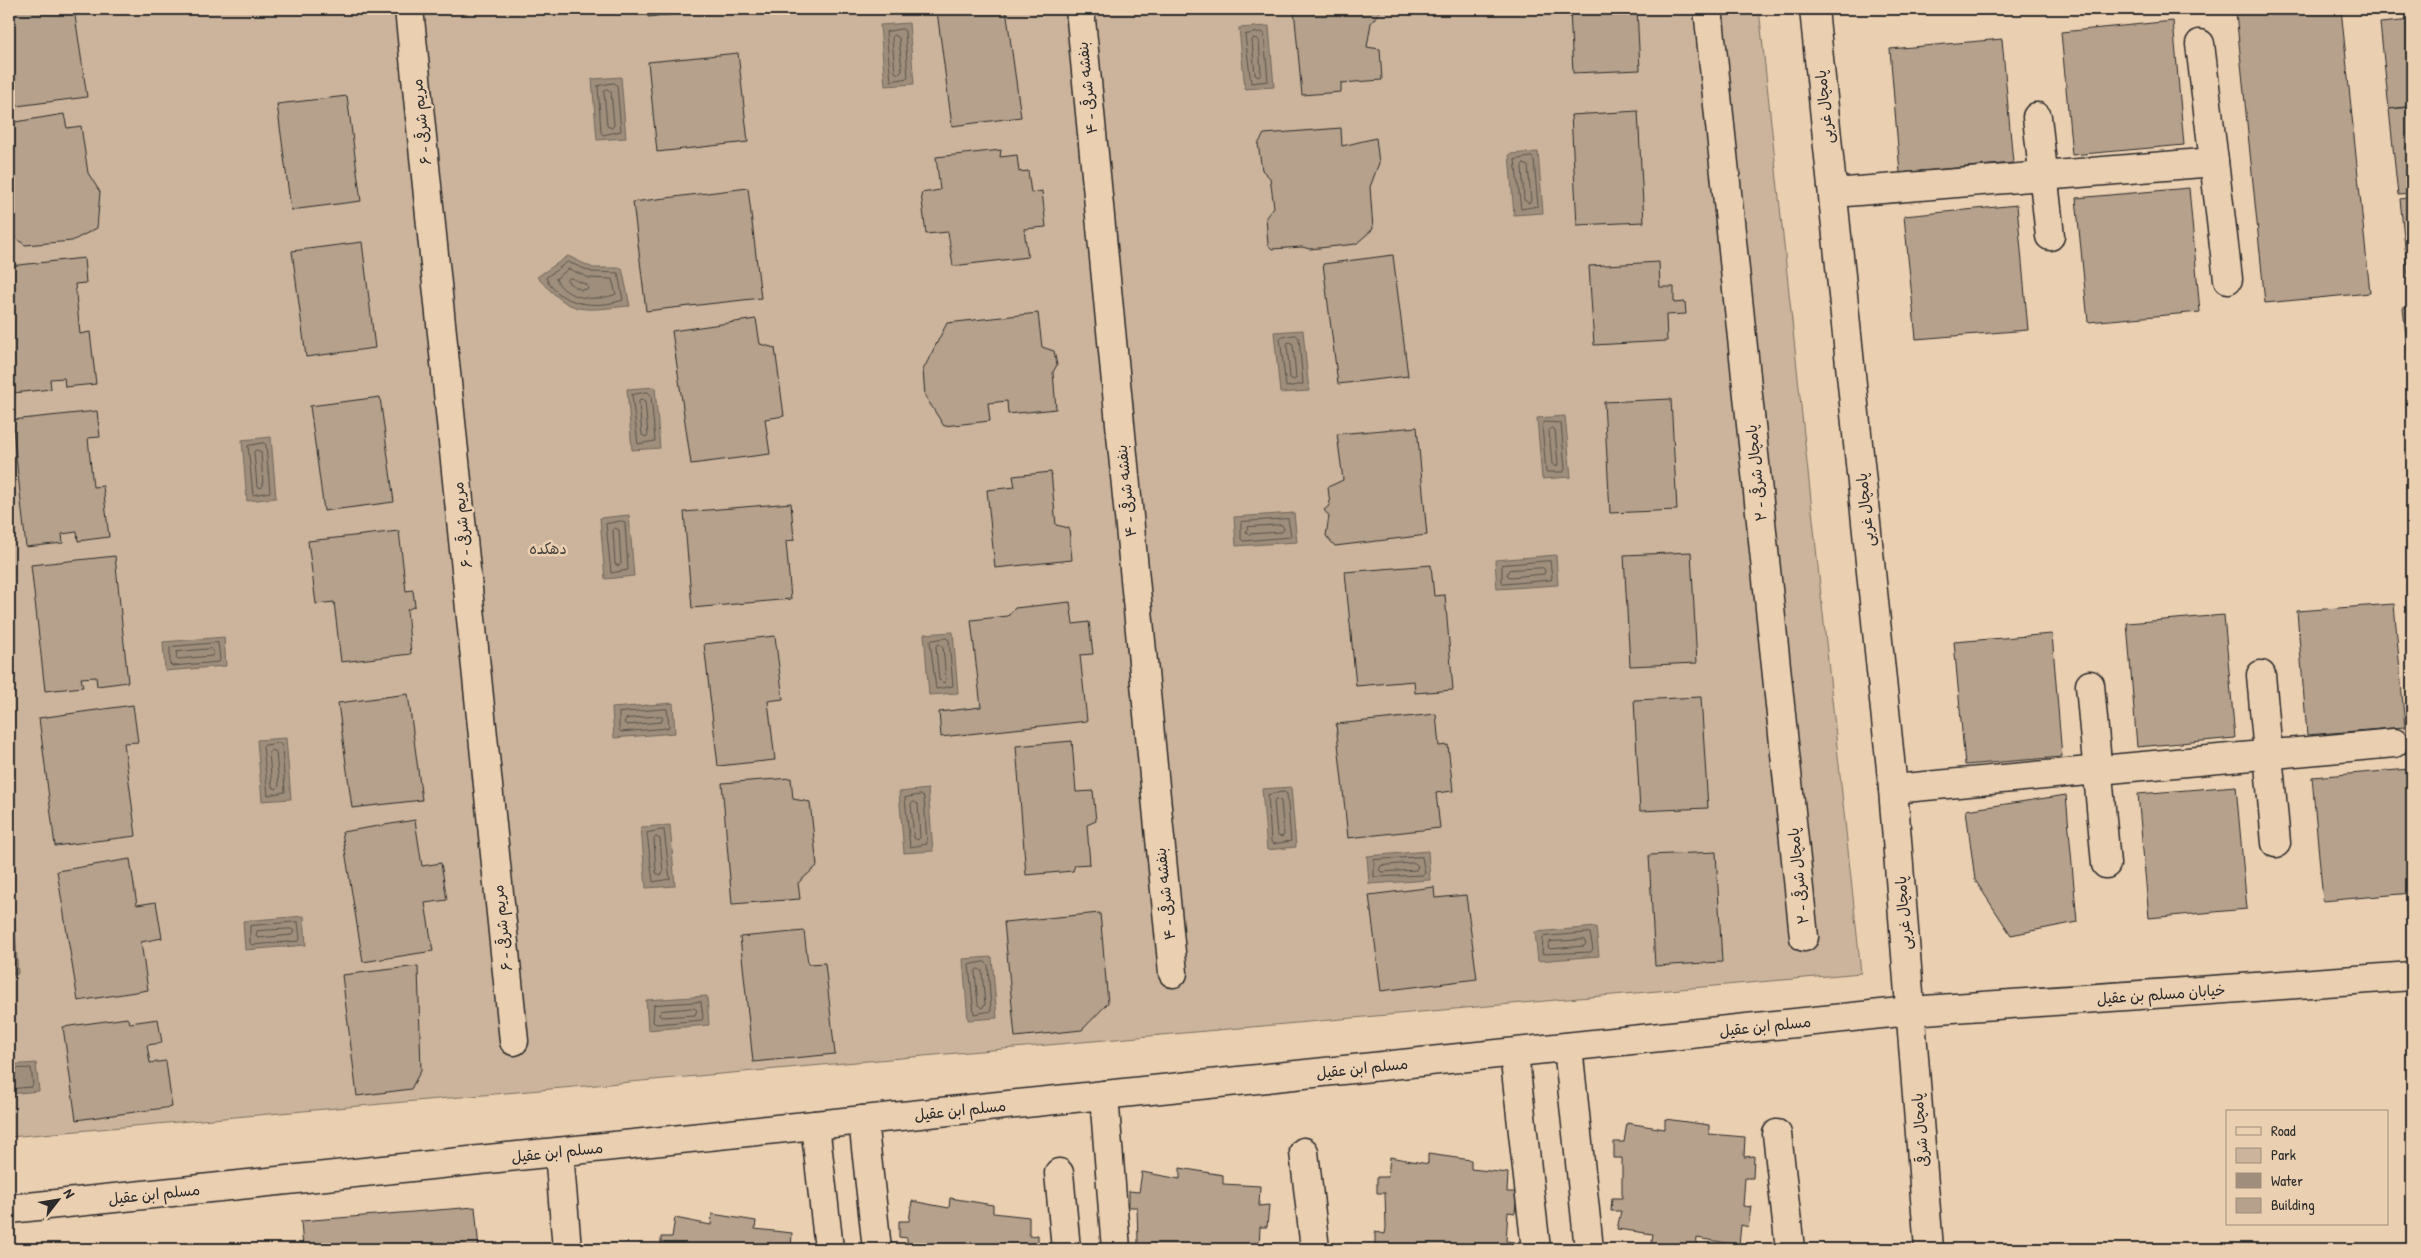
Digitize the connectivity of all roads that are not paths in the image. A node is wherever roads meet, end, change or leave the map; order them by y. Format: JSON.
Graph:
{"nodes":[{"id":1,"x":409,"y":9,"type":"edge"},
{"id":2,"x":1080,"y":9,"type":"edge"},
{"id":3,"x":1708,"y":9,"type":"edge"},
{"id":4,"x":1814,"y":9,"type":"edge"},
{"id":5,"x":2200,"y":44,"type":"dead end"},
{"id":6,"x":2037,"y":117,"type":"dead end"},
{"id":7,"x":2214,"y":162,"type":"junction"},
{"id":8,"x":2044,"y":176,"type":"junction"},
{"id":9,"x":1834,"y":194,"type":"junction"},
{"id":10,"x":2050,"y":236,"type":"dead end"},
{"id":11,"x":2228,"y":279,"type":"dead end"},
{"id":12,"x":2261,"y":675,"type":"dead end"},
{"id":13,"x":2090,"y":685,"type":"dead end"},
{"id":14,"x":2394,"y":743,"type":"dead end"},
{"id":15,"x":2268,"y":754,"type":"junction"},
{"id":16,"x":2098,"y":770,"type":"junction"},
{"id":17,"x":1893,"y":789,"type":"junction"},
{"id":18,"x":2276,"y":843,"type":"dead end"},
{"id":19,"x":2106,"y":864,"type":"dead end"},
{"id":20,"x":1804,"y":937,"type":"dead end"},
{"id":21,"x":1173,"y":973,"type":"dead end"},
{"id":22,"x":2412,"y":976,"type":"edge"},
{"id":23,"x":1910,"y":1011,"type":"junction"},
{"id":24,"x":514,"y":1041,"type":"dead end"},
{"id":25,"x":1568,"y":1047,"type":"junction"},
{"id":26,"x":1514,"y":1053,"type":"junction"},
{"id":27,"x":1104,"y":1095,"type":"junction"},
{"id":28,"x":863,"y":1120,"type":"junction"},
{"id":29,"x":815,"y":1125,"type":"junction"},
{"id":30,"x":1778,"y":1134,"type":"dead end"},
{"id":31,"x":559,"y":1152,"type":"junction"},
{"id":32,"x":1304,"y":1152,"type":"dead end"},
{"id":33,"x":1059,"y":1173,"type":"dead end"},
{"id":34,"x":9,"y":1209,"type":"edge"},
{"id":35,"x":567,"y":1249,"type":"edge"},
{"id":36,"x":830,"y":1249,"type":"edge"},
{"id":37,"x":877,"y":1249,"type":"edge"},
{"id":38,"x":1066,"y":1249,"type":"edge"},
{"id":39,"x":1116,"y":1249,"type":"edge"},
{"id":40,"x":1315,"y":1249,"type":"edge"},
{"id":41,"x":1536,"y":1249,"type":"edge"},
{"id":42,"x":1589,"y":1249,"type":"edge"},
{"id":43,"x":1790,"y":1249,"type":"edge"},
{"id":44,"x":1929,"y":1249,"type":"edge"}],
"edges":[{"from":1,"to":24,"type":"street","name":"مریم شرقی - ۶"},
{"from":2,"to":21,"type":"street","name":"بنفشه شرقی - ۴"},
{"from":3,"to":20,"type":"street","name":"پامچال شرقی - ۲"},
{"from":4,"to":9,"type":"street","name":"پامچال غربی"},
{"from":5,"to":7,"type":"street"},
{"from":6,"to":8,"type":"street"},
{"from":7,"to":8,"type":"street"},
{"from":7,"to":11,"type":"street"},
{"from":8,"to":9,"type":"street"},
{"from":8,"to":10,"type":"street"},
{"from":9,"to":17,"type":"street","name":"پامچال غربی"},
{"from":12,"to":15,"type":"street"},
{"from":13,"to":16,"type":"street"},
{"from":14,"to":15,"type":"street"},
{"from":15,"to":16,"type":"street"},
{"from":15,"to":18,"type":"street"},
{"from":16,"to":17,"type":"street"},
{"from":16,"to":19,"type":"street"},
{"from":17,"to":23,"type":"street","name":"پامچال غربی"},
{"from":22,"to":23,"type":"street","name":"خیابان مسلم بن عقیل"},
{"from":23,"to":25,"type":"street","name":"مسلم ابن عقیل"},
{"from":23,"to":44,"type":"street","name":"پامچال شرقی"},
{"from":25,"to":26,"type":"street","name":"مسلم ابن عقیل"},
{"from":25,"to":42,"type":"street"},
{"from":26,"to":27,"type":"street","name":"مسلم ابن عقیل"},
{"from":26,"to":41,"type":"street"},
{"from":27,"to":28,"type":"street","name":"مسلم ابن عقیل"},
{"from":27,"to":39,"type":"street"},
{"from":28,"to":29,"type":"street","name":"مسلم ابن عقیل"},
{"from":28,"to":37,"type":"street"},
{"from":29,"to":31,"type":"street","name":"مسلم ابن عقیل"},
{"from":29,"to":36,"type":"street"},
{"from":30,"to":43,"type":"street"},
{"from":31,"to":34,"type":"street","name":"مسلم ابن عقیل"},
{"from":31,"to":35,"type":"street"},
{"from":32,"to":40,"type":"street"},
{"from":33,"to":38,"type":"street"}]}
